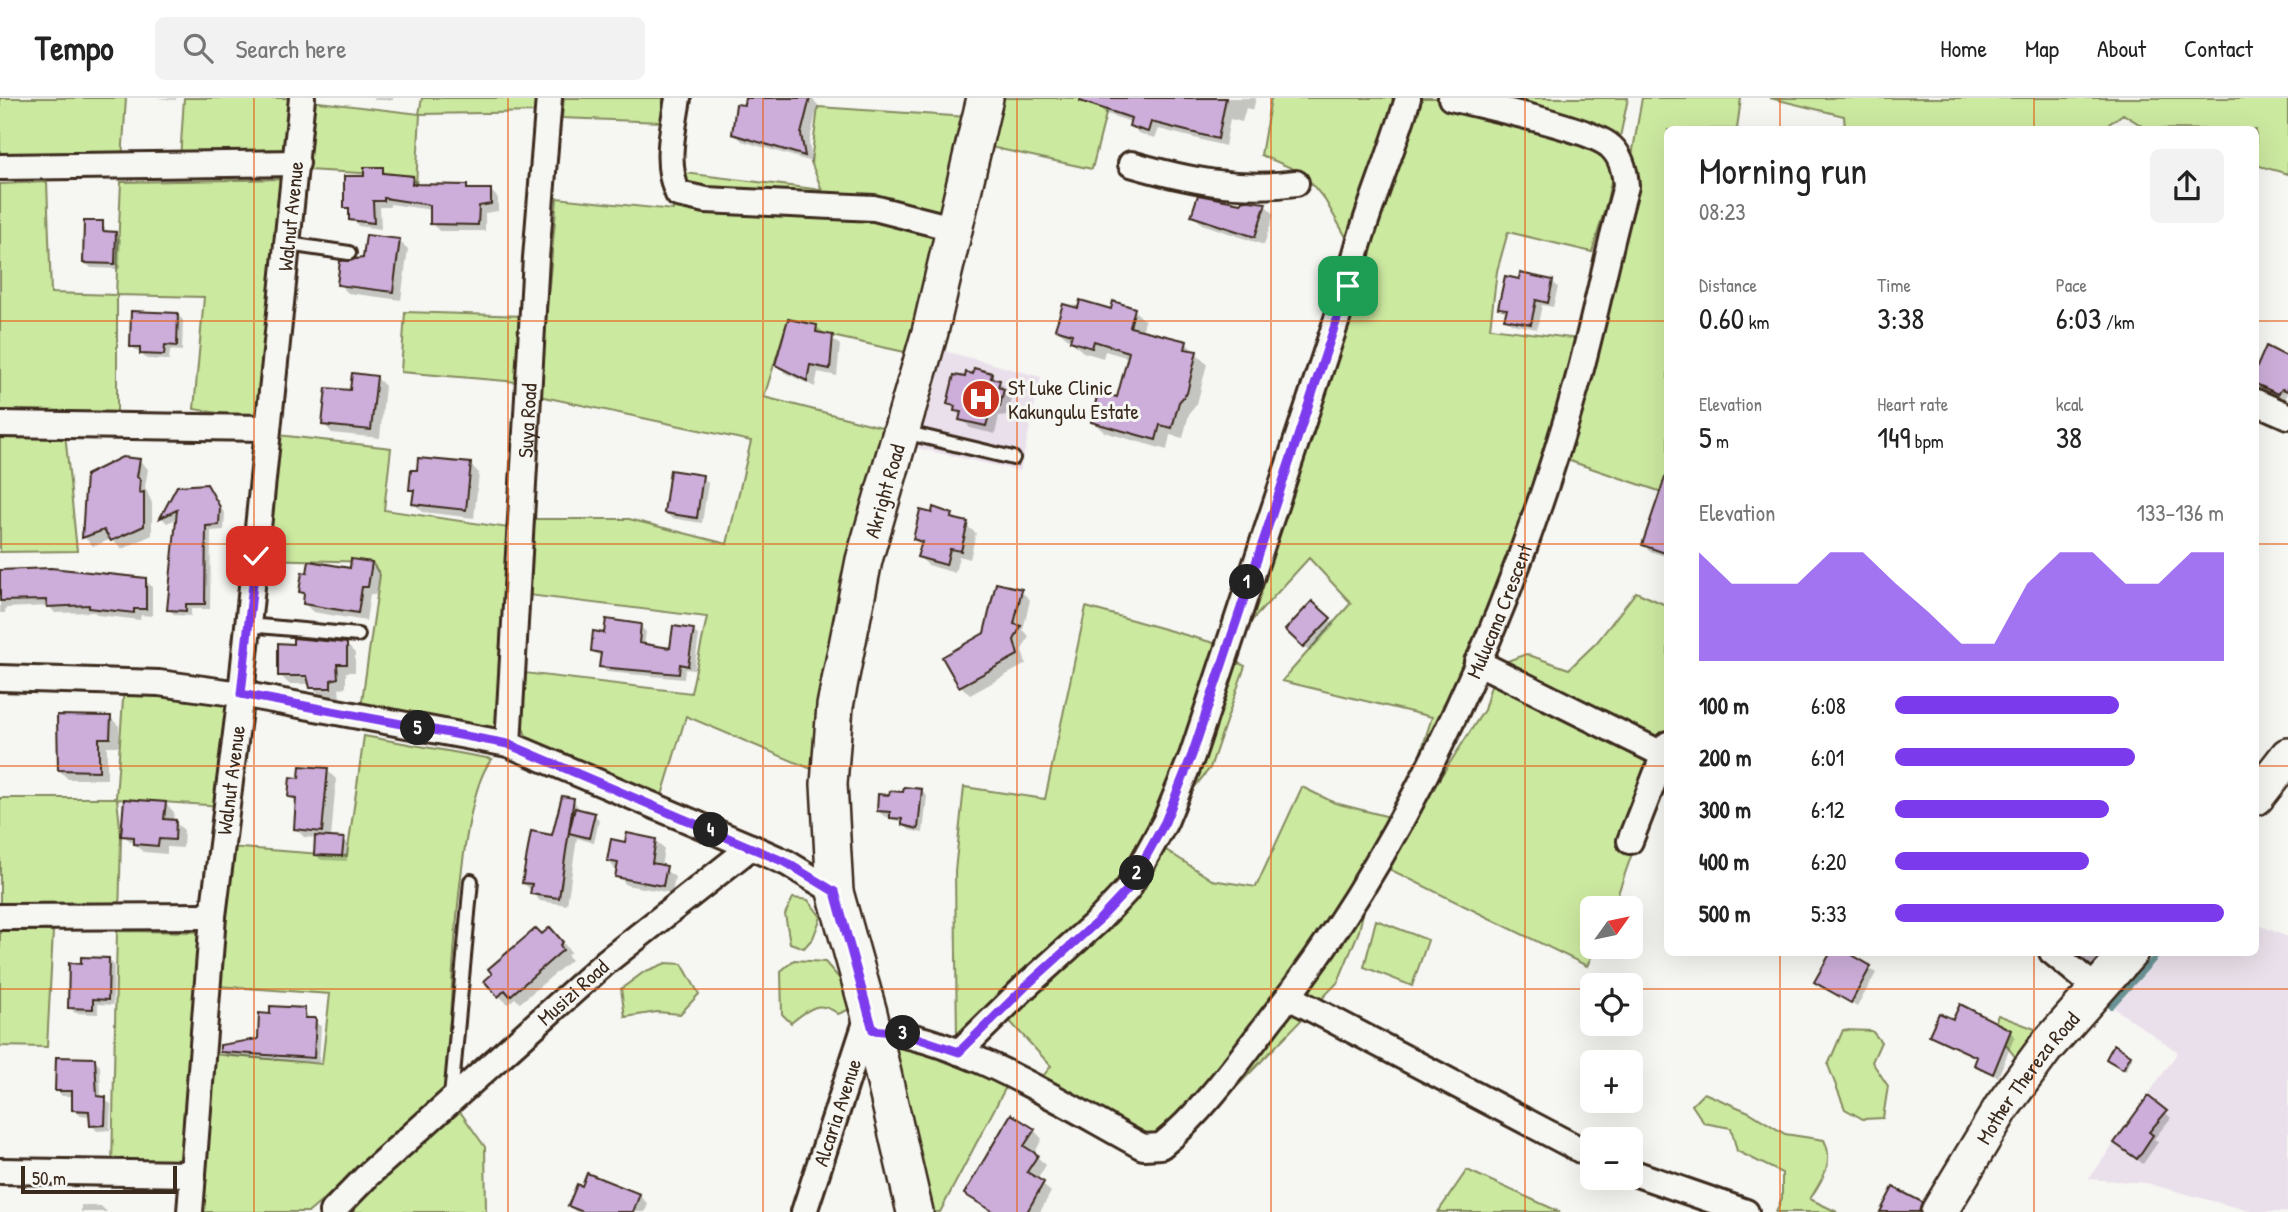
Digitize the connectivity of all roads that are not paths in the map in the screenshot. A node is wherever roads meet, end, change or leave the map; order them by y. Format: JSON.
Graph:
{"nodes":[{"id":1,"x":302,"y":98,"type":"edge"},
{"id":2,"x":549,"y":98,"type":"edge"},
{"id":3,"x":678,"y":98,"type":"edge"},
{"id":4,"x":985,"y":98,"type":"edge"},
{"id":5,"x":1408,"y":98,"type":"edge"},
{"id":6,"x":1451,"y":98,"type":"edge"},
{"id":7,"x":297,"y":163,"type":"junction"},
{"id":8,"x":1131,"y":164,"type":"dead end"},
{"id":9,"x":0,"y":167,"type":"edge"},
{"id":10,"x":1296,"y":183,"type":"dead end"},
{"id":11,"x":956,"y":229,"type":"junction"},
{"id":12,"x":288,"y":244,"type":"junction"},
{"id":13,"x":349,"y":253,"type":"dead end"},
{"id":14,"x":2259,"y":403,"type":"edge"},
{"id":15,"x":2288,"y":416,"type":"edge"},
{"id":16,"x":0,"y":424,"type":"edge"},
{"id":17,"x":268,"y":428,"type":"junction"},
{"id":18,"x":901,"y":431,"type":"junction"},
{"id":19,"x":1013,"y":458,"type":"dead end"},
{"id":20,"x":248,"y":625,"type":"junction"},
{"id":21,"x":358,"y":635,"type":"dead end"},
{"id":22,"x":1477,"y":662,"type":"junction"},
{"id":23,"x":0,"y":673,"type":"edge"},
{"id":24,"x":241,"y":694,"type":"junction"},
{"id":25,"x":508,"y":744,"type":"junction"},
{"id":26,"x":1664,"y":749,"type":"edge"},
{"id":27,"x":1664,"y":755,"type":"edge"},
{"id":28,"x":2288,"y":755,"type":"edge"},
{"id":29,"x":2259,"y":793,"type":"edge"},
{"id":30,"x":1630,"y":841,"type":"dead end"},
{"id":31,"x":751,"y":847,"type":"junction"},
{"id":32,"x":471,"y":881,"type":"dead end"},
{"id":33,"x":835,"y":892,"type":"junction"},
{"id":34,"x":0,"y":916,"type":"edge"},
{"id":35,"x":214,"y":916,"type":"junction"},
{"id":36,"x":2057,"y":956,"type":"edge"},
{"id":37,"x":2126,"y":956,"type":"edge"},
{"id":38,"x":2097,"y":989,"type":"junction"},
{"id":39,"x":1289,"y":997,"type":"junction"},
{"id":40,"x":881,"y":1025,"type":"junction"},
{"id":41,"x":959,"y":1052,"type":"junction"},
{"id":42,"x":450,"y":1101,"type":"junction"},
{"id":43,"x":1580,"y":1150,"type":"edge"},
{"id":44,"x":0,"y":1171,"type":"edge"},
{"id":45,"x":193,"y":1174,"type":"junction"},
{"id":46,"x":1643,"y":1176,"type":"edge"},
{"id":47,"x":190,"y":1212,"type":"edge"},
{"id":48,"x":332,"y":1212,"type":"edge"},
{"id":49,"x":804,"y":1212,"type":"edge"},
{"id":50,"x":915,"y":1212,"type":"edge"},
{"id":51,"x":1746,"y":1212,"type":"edge"},
{"id":52,"x":1939,"y":1212,"type":"edge"}],
"edges":[{"from":1,"to":7,"type":"street","name":"Walnut Avenue"},
{"from":2,"to":25,"type":"street","name":"Suya Road"},
{"from":3,"to":11,"type":"street"},
{"from":4,"to":11,"type":"street","name":"Akright Road"},
{"from":5,"to":41,"type":"street"},
{"from":6,"to":22,"type":"street","name":"Mulucana Crescent"},
{"from":7,"to":9,"type":"street"},
{"from":7,"to":12,"type":"street","name":"Walnut Avenue"},
{"from":8,"to":10,"type":"street"},
{"from":11,"to":18,"type":"street","name":"Akright Road"},
{"from":12,"to":13,"type":"lane"},
{"from":12,"to":17,"type":"street","name":"Walnut Avenue"},
{"from":14,"to":15,"type":"street"},
{"from":16,"to":17,"type":"street"},
{"from":17,"to":20,"type":"street","name":"Walnut Avenue"},
{"from":18,"to":19,"type":"lane"},
{"from":18,"to":33,"type":"street","name":"Akright Road"},
{"from":20,"to":21,"type":"lane"},
{"from":20,"to":24,"type":"street","name":"Walnut Avenue"},
{"from":22,"to":26,"type":"street"},
{"from":22,"to":39,"type":"street","name":"Mulucana Crescent"},
{"from":23,"to":24,"type":"street"},
{"from":24,"to":25,"type":"street"},
{"from":24,"to":35,"type":"street","name":"Walnut Avenue"},
{"from":25,"to":31,"type":"street"},
{"from":27,"to":30,"type":"street"},
{"from":28,"to":29,"type":"street"},
{"from":31,"to":33,"type":"street"},
{"from":31,"to":42,"type":"street","name":"Musizi Road"},
{"from":32,"to":42,"type":"lane"},
{"from":33,"to":40,"type":"street"},
{"from":34,"to":35,"type":"street"},
{"from":35,"to":45,"type":"street","name":"Walnut Avenue"},
{"from":36,"to":38,"type":"street"},
{"from":37,"to":38,"type":"street","name":"Mother Thereza Road"},
{"from":38,"to":52,"type":"street","name":"Mother Thereza Road"},
{"from":39,"to":41,"type":"street","name":"Mulucana Crescent"},
{"from":39,"to":43,"type":"street"},
{"from":40,"to":41,"type":"street"},
{"from":40,"to":49,"type":"street","name":"Alcaria Avenue"},
{"from":40,"to":50,"type":"street"},
{"from":42,"to":48,"type":"street","name":"Musizi Road"},
{"from":44,"to":45,"type":"street"},
{"from":45,"to":47,"type":"street","name":"Walnut Avenue"},
{"from":46,"to":51,"type":"street"}]}
